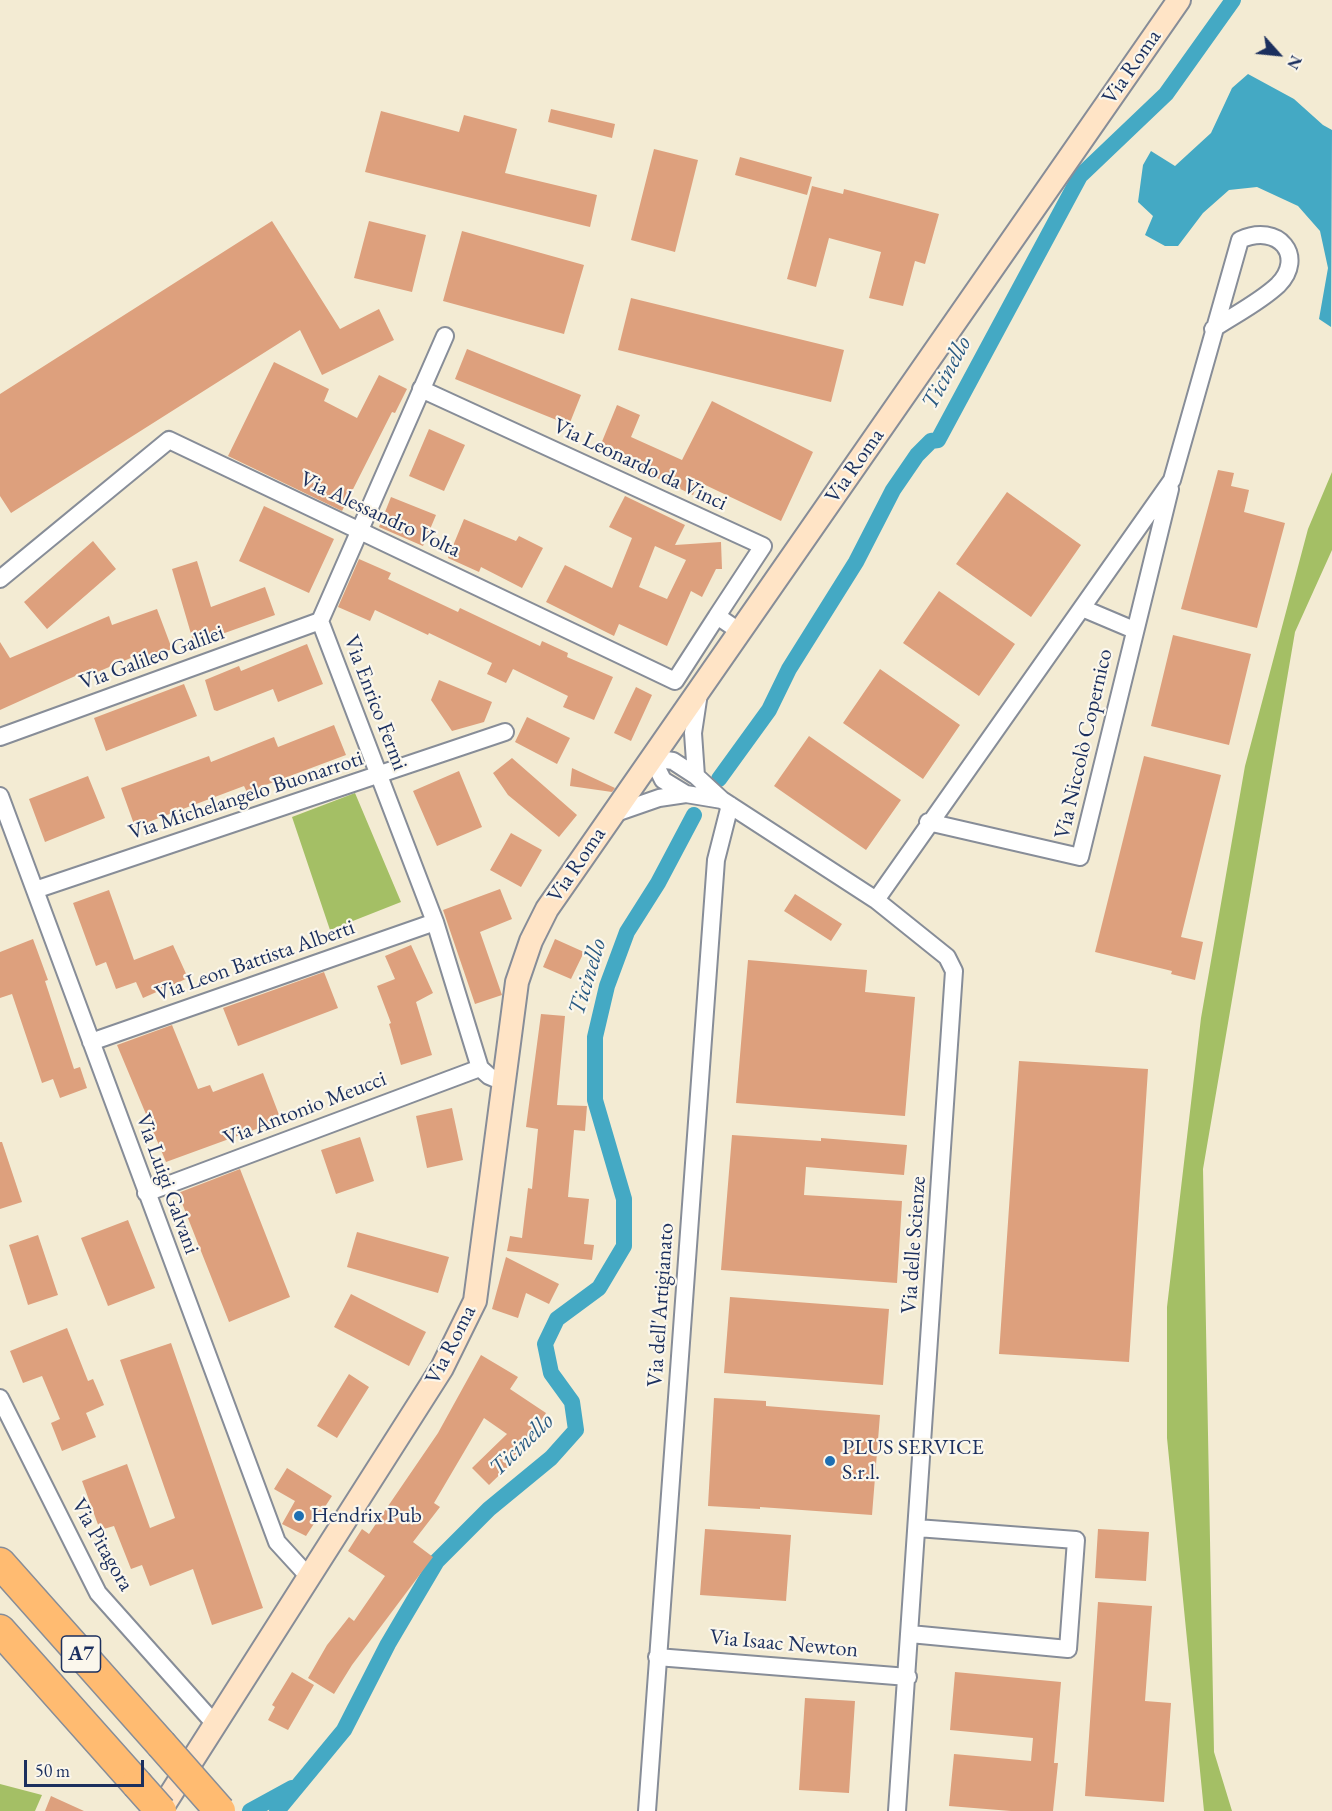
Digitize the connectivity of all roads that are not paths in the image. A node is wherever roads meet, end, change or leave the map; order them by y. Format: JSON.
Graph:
{"nodes":[{"id":1,"x":1179,"y":0,"type":"edge"},
{"id":2,"x":1213,"y":329,"type":"junction"},
{"id":3,"x":445,"y":336,"type":"dead end"},
{"id":4,"x":421,"y":389,"type":"junction"},
{"id":5,"x":1172,"y":480,"type":"junction"},
{"id":6,"x":360,"y":531,"type":"junction"},
{"id":7,"x":0,"y":579,"type":"edge"},
{"id":8,"x":1082,"y":608,"type":"junction"},
{"id":9,"x":717,"y":616,"type":"junction"},
{"id":10,"x":320,"y":621,"type":"junction"},
{"id":11,"x":1134,"y":630,"type":"junction"},
{"id":12,"x":740,"y":631,"type":"junction"},
{"id":13,"x":699,"y":689,"type":"junction"},
{"id":14,"x":505,"y":732,"type":"dead end"},
{"id":15,"x":0,"y":737,"type":"edge"},
{"id":16,"x":652,"y":758,"type":"junction"},
{"id":17,"x":379,"y":775,"type":"junction"},
{"id":18,"x":696,"y":776,"type":"junction"},
{"id":19,"x":686,"y":794,"type":"junction"},
{"id":20,"x":0,"y":796,"type":"edge"},
{"id":21,"x":726,"y":802,"type":"junction"},
{"id":22,"x":613,"y":814,"type":"junction"},
{"id":23,"x":928,"y":822,"type":"junction"},
{"id":24,"x":35,"y":890,"type":"junction"},
{"id":25,"x":876,"y":900,"type":"junction"},
{"id":26,"x":435,"y":922,"type":"junction"},
{"id":27,"x":91,"y":1042,"type":"junction"},
{"id":28,"x":480,"y":1068,"type":"junction"},
{"id":29,"x":503,"y":1082,"type":"junction"},
{"id":30,"x":146,"y":1193,"type":"junction"},
{"id":31,"x":0,"y":1398,"type":"edge"},
{"id":32,"x":917,"y":1528,"type":"junction"},
{"id":33,"x":0,"y":1563,"type":"edge"},
{"id":34,"x":309,"y":1577,"type":"junction"},
{"id":35,"x":0,"y":1630,"type":"edge"},
{"id":36,"x":910,"y":1634,"type":"junction"},
{"id":37,"x":657,"y":1657,"type":"junction"},
{"id":38,"x":908,"y":1677,"type":"junction"},
{"id":39,"x":214,"y":1723,"type":"junction"},
{"id":40,"x":160,"y":1811,"type":"edge"},
{"id":41,"x":220,"y":1811,"type":"edge"},
{"id":42,"x":647,"y":1811,"type":"edge"},
{"id":43,"x":897,"y":1811,"type":"edge"}],
"edges":[{"from":1,"to":12,"type":"street","name":"Via Roma"},
{"from":2,"to":2,"type":"street","name":"Via Niccolò Copernico"},
{"from":2,"to":5,"type":"street","name":"Via Niccolò Copernico"},
{"from":3,"to":4,"type":"street","name":"Via Enrico Fermi"},
{"from":4,"to":6,"type":"street","name":"Via Enrico Fermi"},
{"from":4,"to":9,"type":"street","name":"Via Leonardo da Vinci"},
{"from":5,"to":8,"type":"street","name":"Via Niccolò Copernico"},
{"from":5,"to":11,"type":"street","name":"Via Niccolò Copernico"},
{"from":6,"to":7,"type":"street","name":"Via Alessandro Volta"},
{"from":6,"to":9,"type":"street","name":"Via Alessandro Volta"},
{"from":6,"to":10,"type":"street","name":"Via Enrico Fermi"},
{"from":8,"to":11,"type":"street","name":"Via Niccolò Copernico"},
{"from":8,"to":23,"type":"street","name":"Via Niccolò Copernico"},
{"from":9,"to":12,"type":"street"},
{"from":10,"to":15,"type":"street","name":"Via Galileo Galilei"},
{"from":10,"to":17,"type":"street","name":"Via Enrico Fermi"},
{"from":11,"to":23,"type":"street","name":"Via Niccolò Copernico"},
{"from":12,"to":13,"type":"street","name":"Via Roma"},
{"from":13,"to":16,"type":"street","name":"Via Roma"},
{"from":13,"to":18,"type":"street"},
{"from":14,"to":17,"type":"street","name":"Via Michelangelo Buonarroti"},
{"from":16,"to":18,"type":"street","name":"Via delle Scienze"},
{"from":16,"to":19,"type":"street","name":"Via delle Scienze"},
{"from":16,"to":22,"type":"street","name":"Via Roma"},
{"from":17,"to":24,"type":"street","name":"Via Michelangelo Buonarroti"},
{"from":17,"to":26,"type":"street","name":"Via Enrico Fermi"},
{"from":18,"to":21,"type":"street","name":"Via delle Scienze"},
{"from":19,"to":21,"type":"street","name":"Via delle Scienze"},
{"from":19,"to":22,"type":"street","name":"Via delle Scienze"},
{"from":20,"to":24,"type":"street","name":"Via Luigi Galvani"},
{"from":21,"to":25,"type":"street","name":"Via delle Scienze"},
{"from":21,"to":37,"type":"street","name":"Via dell'Artigianato"},
{"from":22,"to":29,"type":"street","name":"Via Roma"},
{"from":23,"to":25,"type":"street","name":"Via Niccolò Copernico"},
{"from":24,"to":27,"type":"street","name":"Via Luigi Galvani"},
{"from":25,"to":32,"type":"street","name":"Via delle Scienze"},
{"from":26,"to":27,"type":"street","name":"Via Leon Battista Alberti"},
{"from":26,"to":28,"type":"street","name":"Via Enrico Fermi"},
{"from":27,"to":30,"type":"street","name":"Via Luigi Galvani"},
{"from":28,"to":29,"type":"street"},
{"from":28,"to":30,"type":"street","name":"Via Antonio Meucci"},
{"from":29,"to":34,"type":"street","name":"Via Roma"},
{"from":30,"to":34,"type":"street","name":"Via Luigi Galvani"},
{"from":31,"to":39,"type":"street","name":"Via Pitagora"},
{"from":32,"to":36,"type":"street","name":"Via delle Scienze"},
{"from":32,"to":36,"type":"street"},
{"from":33,"to":41,"type":"highway","number":"A7","bridge":true},
{"from":34,"to":39,"type":"street","name":"Via Roma"},
{"from":35,"to":40,"type":"highway","number":"A7","bridge":true},
{"from":36,"to":38,"type":"street","name":"Via delle Scienze"},
{"from":37,"to":38,"type":"street","name":"Via Isaac Newton"},
{"from":37,"to":42,"type":"street","name":"Via dell'Artigianato"},
{"from":38,"to":43,"type":"street","name":"Via delle Scienze"},
{"from":39,"to":40,"type":"street","name":"Via Roma"}]}
